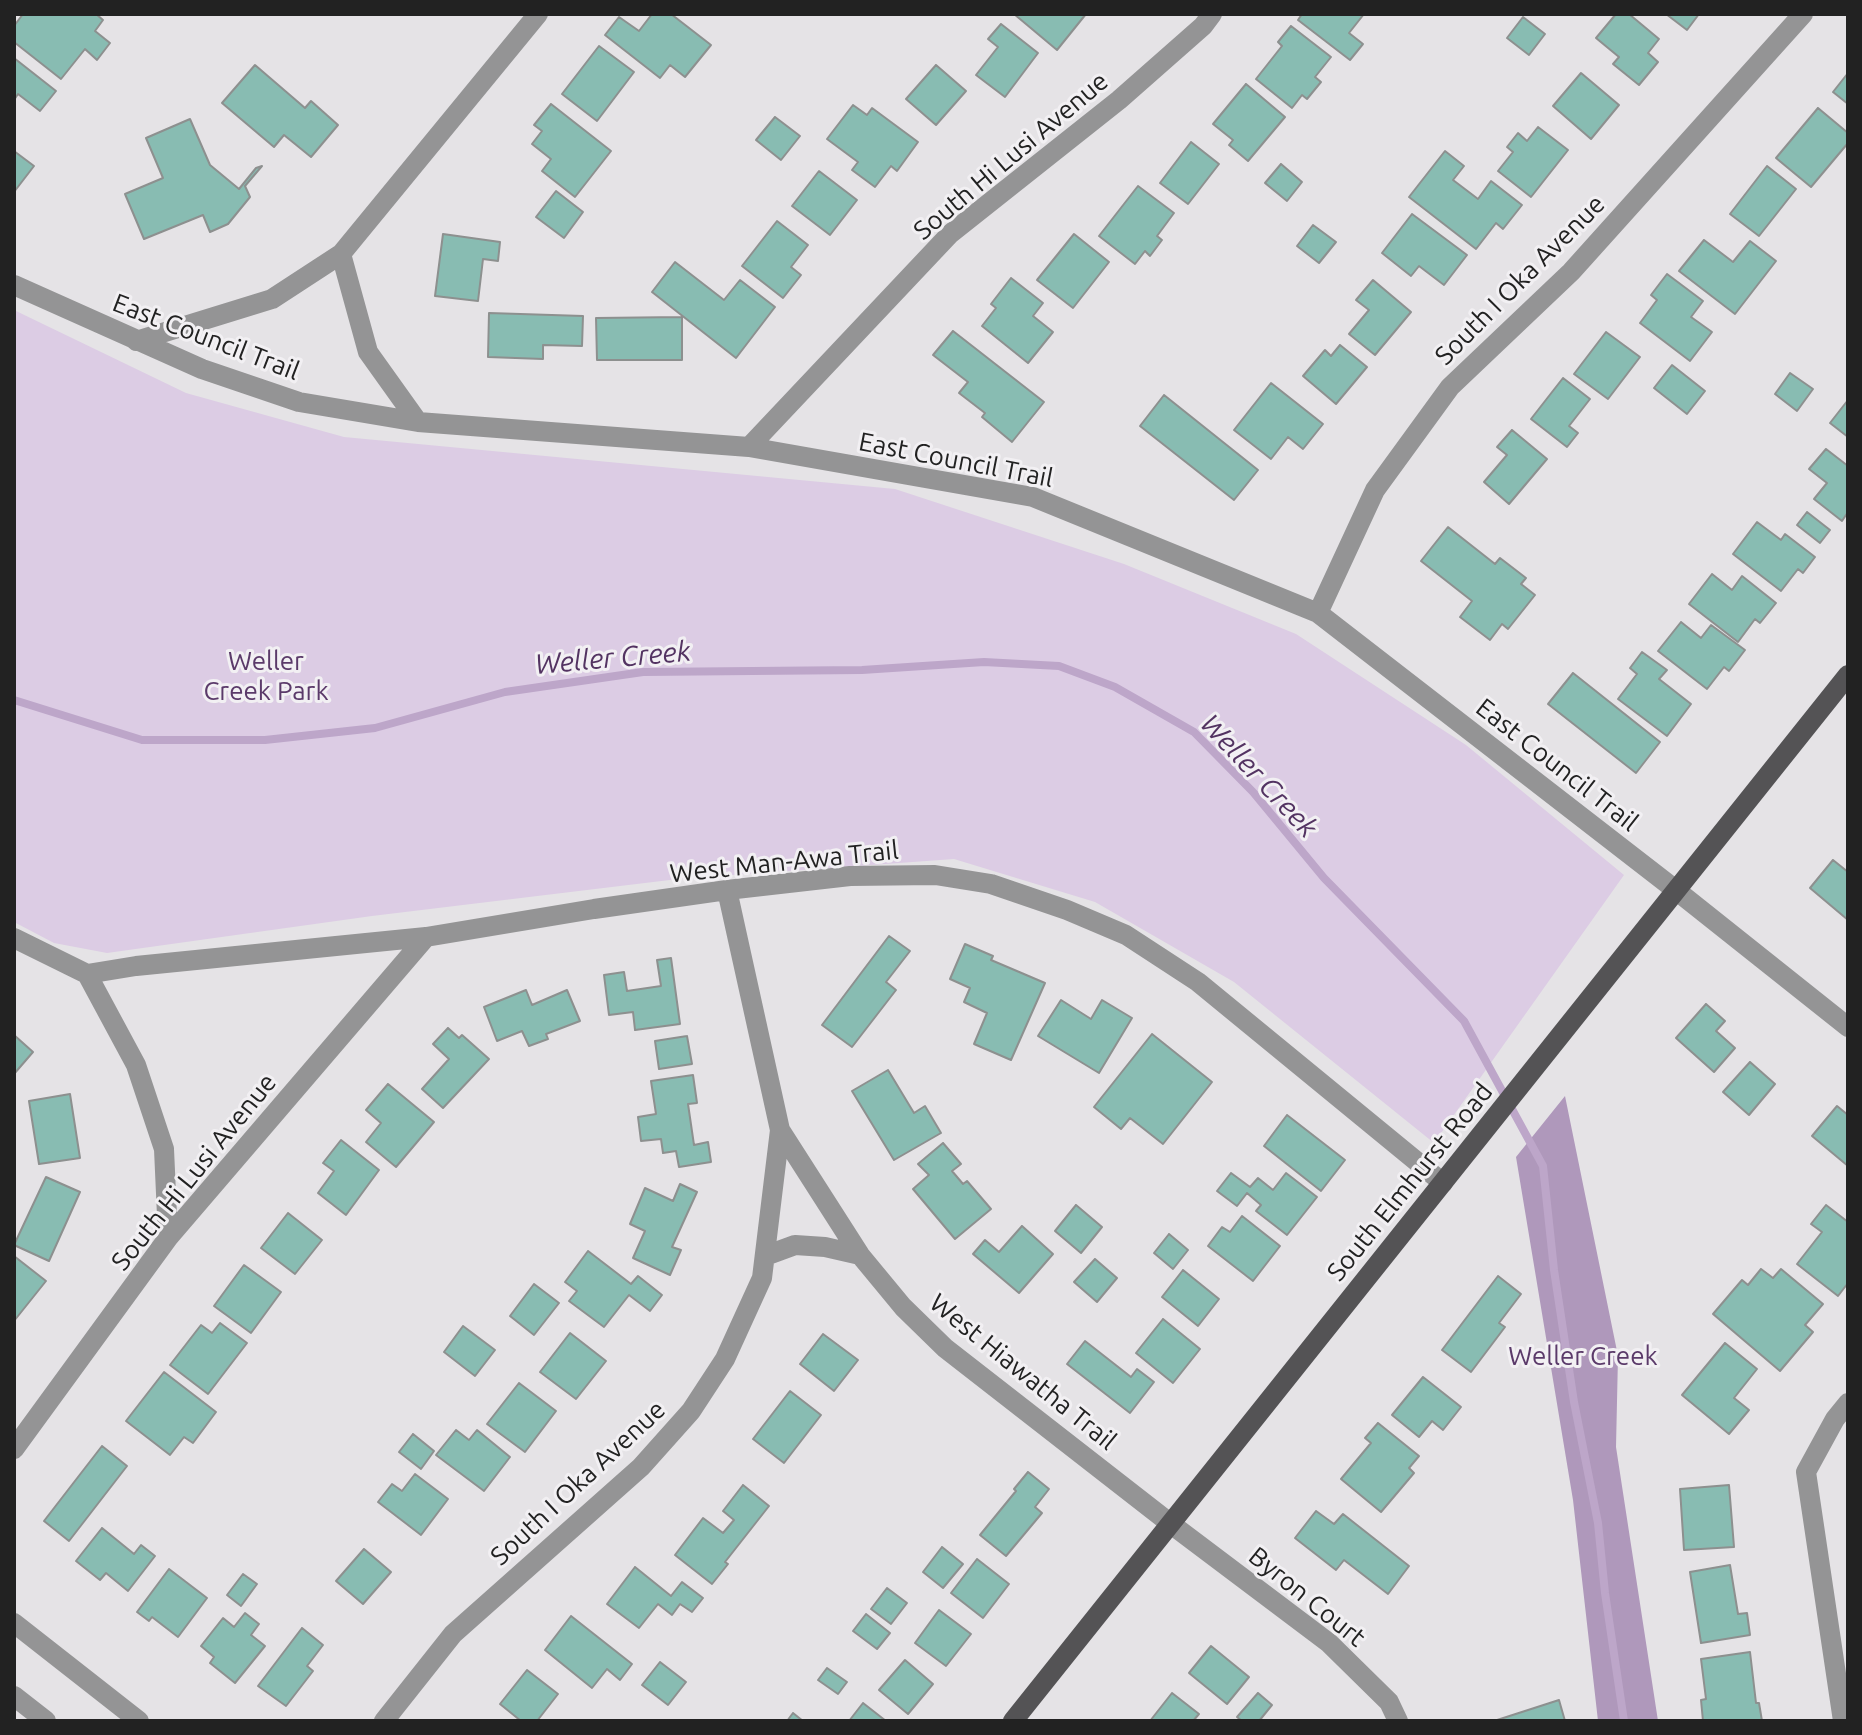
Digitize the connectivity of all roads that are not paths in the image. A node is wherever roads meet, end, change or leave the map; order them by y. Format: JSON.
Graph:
{"nodes":[{"id":1,"x":538,"y":14,"type":"edge"},
{"id":2,"x":1212,"y":14,"type":"edge"},
{"id":3,"x":1803,"y":14,"type":"edge"},
{"id":4,"x":341,"y":254,"type":"junction"},
{"id":5,"x":14,"y":285,"type":"edge"},
{"id":6,"x":136,"y":341,"type":"junction"},
{"id":7,"x":418,"y":422,"type":"junction"},
{"id":8,"x":749,"y":447,"type":"junction"},
{"id":9,"x":1318,"y":613,"type":"junction"},
{"id":10,"x":1848,"y":675,"type":"edge"},
{"id":11,"x":727,"y":890,"type":"junction"},
{"id":12,"x":1677,"y":891,"type":"junction"},
{"id":13,"x":426,"y":937,"type":"junction"},
{"id":14,"x":14,"y":938,"type":"edge"},
{"id":15,"x":87,"y":974,"type":"junction"},
{"id":16,"x":1848,"y":1027,"type":"edge"},
{"id":17,"x":780,"y":1130,"type":"junction"},
{"id":18,"x":1443,"y":1183,"type":"junction"},
{"id":19,"x":168,"y":1238,"type":"junction"},
{"id":20,"x":860,"y":1255,"type":"junction"},
{"id":21,"x":765,"y":1256,"type":"junction"},
{"id":22,"x":1848,"y":1403,"type":"edge"},
{"id":23,"x":14,"y":1449,"type":"edge"},
{"id":24,"x":1171,"y":1524,"type":"junction"},
{"id":25,"x":14,"y":1623,"type":"edge"},
{"id":26,"x":14,"y":1696,"type":"edge"},
{"id":27,"x":46,"y":1721,"type":"edge"},
{"id":28,"x":139,"y":1721,"type":"edge"},
{"id":29,"x":384,"y":1721,"type":"edge"},
{"id":30,"x":1013,"y":1721,"type":"edge"},
{"id":31,"x":1398,"y":1721,"type":"edge"},
{"id":32,"x":1843,"y":1721,"type":"edge"}],
"edges":[{"from":1,"to":4,"type":"street"},
{"from":2,"to":8,"type":"street","name":"South Hi Lusi Avenue"},
{"from":3,"to":9,"type":"street","name":"South I Oka Avenue"},
{"from":4,"to":6,"type":"street"},
{"from":4,"to":7,"type":"street"},
{"from":5,"to":6,"type":"street","name":"East Council Trail"},
{"from":6,"to":7,"type":"street","name":"East Council Trail"},
{"from":7,"to":8,"type":"street","name":"East Council Trail"},
{"from":8,"to":9,"type":"street","name":"East Council Trail"},
{"from":9,"to":12,"type":"street","name":"East Council Trail"},
{"from":10,"to":12,"type":"main road","name":"South Elmhurst Road"},
{"from":11,"to":13,"type":"street","name":"West Man-Awa Trail"},
{"from":11,"to":17,"type":"street","name":"West Hiawatha Trail"},
{"from":11,"to":18,"type":"street","name":"West Man-Awa Trail"},
{"from":12,"to":16,"type":"street","name":"East Council Trail"},
{"from":12,"to":18,"type":"main road","name":"South Elmhurst Road"},
{"from":13,"to":15,"type":"street","name":"West Man-Awa Trail"},
{"from":13,"to":19,"type":"street","name":"South Hi Lusi Avenue"},
{"from":14,"to":15,"type":"street"},
{"from":15,"to":19,"type":"street"},
{"from":17,"to":20,"type":"street","name":"West Hiawatha Trail"},
{"from":17,"to":21,"type":"street","name":"South I Oka Avenue"},
{"from":18,"to":24,"type":"main road","name":"South Elmhurst Road"},
{"from":19,"to":23,"type":"street","name":"South Hi Lusi Avenue"},
{"from":20,"to":21,"type":"street"},
{"from":20,"to":24,"type":"street","name":"West Hiawatha Trail"},
{"from":21,"to":29,"type":"street","name":"South I Oka Avenue"},
{"from":22,"to":32,"type":"street"},
{"from":24,"to":30,"type":"main road","name":"South Elmhurst Road"},
{"from":24,"to":31,"type":"street","name":"Byron Court"},
{"from":25,"to":28,"type":"street"},
{"from":26,"to":27,"type":"street"}]}
